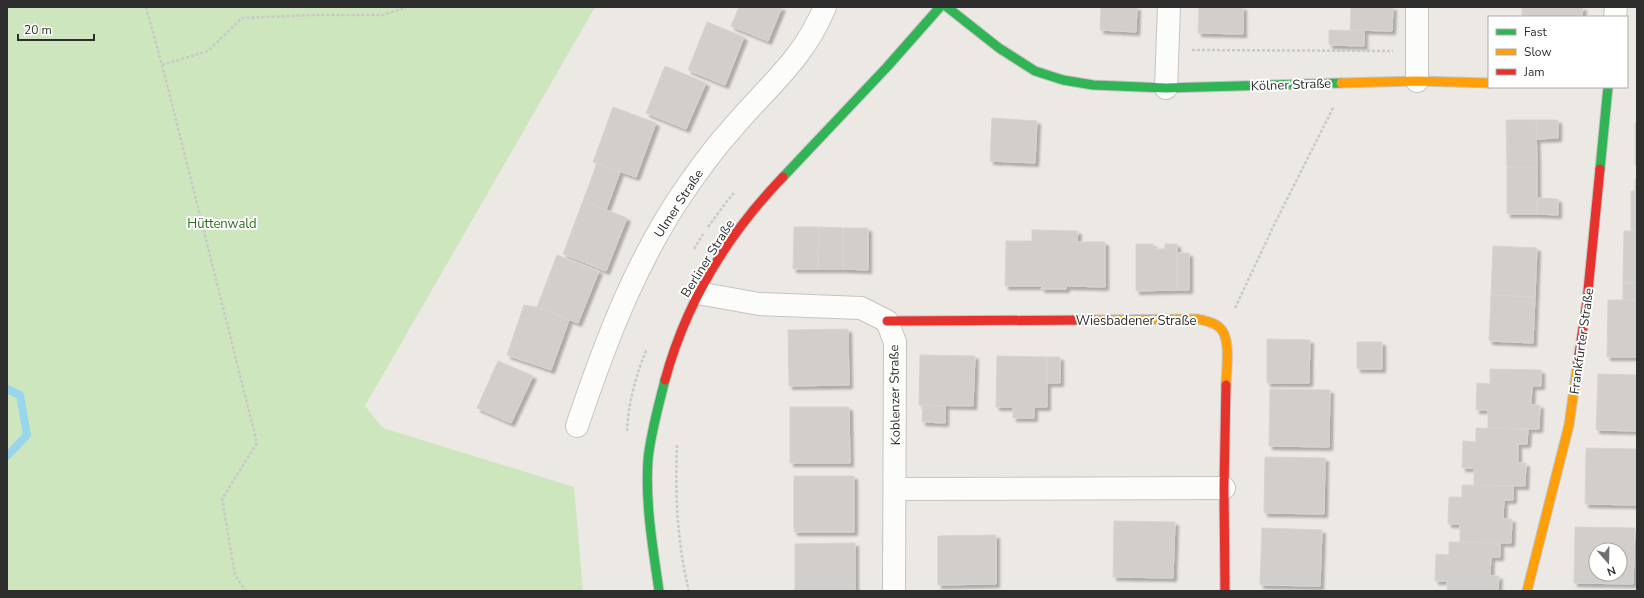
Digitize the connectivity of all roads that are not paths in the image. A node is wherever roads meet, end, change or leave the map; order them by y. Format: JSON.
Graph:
{"nodes":[{"id":1,"x":825,"y":7,"type":"edge"},
{"id":2,"x":940,"y":7,"type":"edge"},
{"id":3,"x":947,"y":7,"type":"edge"},
{"id":4,"x":1169,"y":7,"type":"edge"},
{"id":5,"x":1417,"y":7,"type":"edge"},
{"id":6,"x":1417,"y":81,"type":"junction"},
{"id":7,"x":1488,"y":83,"type":"edge"},
{"id":8,"x":1166,"y":88,"type":"junction"},
{"id":9,"x":1608,"y":88,"type":"edge"},
{"id":10,"x":698,"y":293,"type":"junction"},
{"id":11,"x":887,"y":320,"type":"junction"},
{"id":12,"x":577,"y":426,"type":"dead end"},
{"id":13,"x":1224,"y":488,"type":"junction"},
{"id":14,"x":894,"y":489,"type":"junction"},
{"id":15,"x":659,"y":591,"type":"edge"},
{"id":16,"x":894,"y":591,"type":"edge"},
{"id":17,"x":1225,"y":591,"type":"edge"},
{"id":18,"x":1527,"y":591,"type":"edge"}],
"edges":[{"from":1,"to":12,"type":"street","name":"Ulmer Straße"},
{"from":2,"to":10,"type":"street","name":"Berliner Straße"},
{"from":3,"to":8,"type":"street","name":"Kölner Straße"},
{"from":4,"to":8,"type":"street"},
{"from":5,"to":6,"type":"street"},
{"from":6,"to":7,"type":"street","name":"Kölner Straße"},
{"from":6,"to":8,"type":"street","name":"Kölner Straße"},
{"from":9,"to":18,"type":"street","name":"Frankfurter Straße"},
{"from":10,"to":11,"type":"street"},
{"from":10,"to":15,"type":"street","name":"Berliner Straße"},
{"from":11,"to":13,"type":"street","name":"Wiesbadener Straße"},
{"from":11,"to":14,"type":"street","name":"Koblenzer Straße"},
{"from":13,"to":14,"type":"street"},
{"from":13,"to":17,"type":"street"},
{"from":14,"to":16,"type":"street","name":"Koblenzer Straße"}]}
